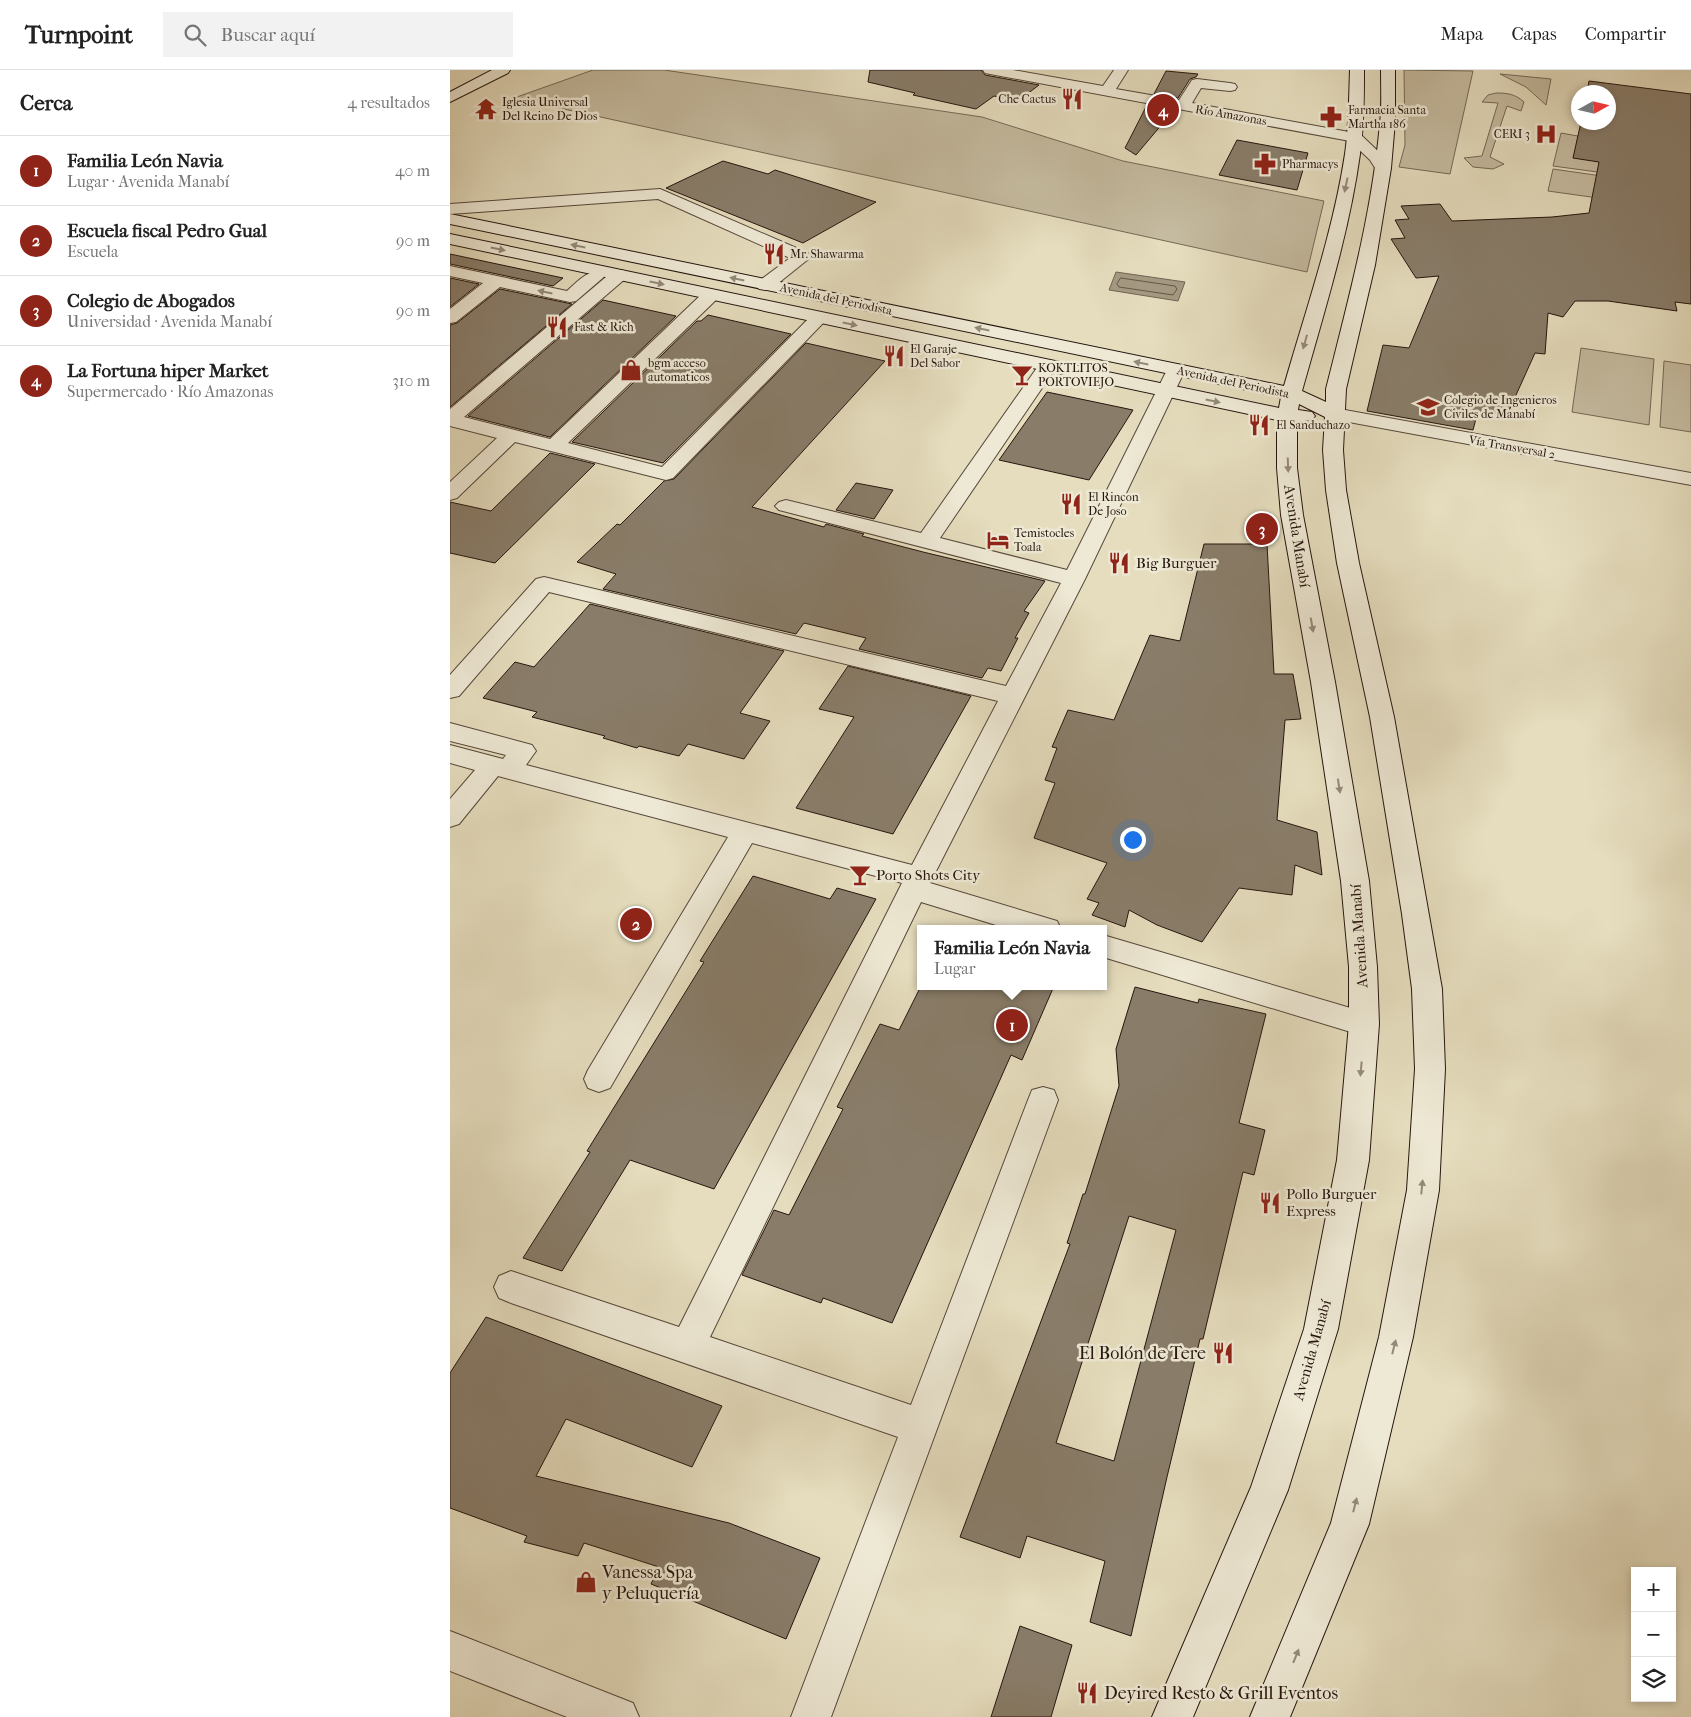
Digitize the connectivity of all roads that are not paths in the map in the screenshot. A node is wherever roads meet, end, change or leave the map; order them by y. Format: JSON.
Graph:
{"nodes":[{"id":1,"x":504,"y":70,"type":"edge"},
{"id":2,"x":990,"y":70,"type":"edge"},
{"id":3,"x":1121,"y":70,"type":"edge"},
{"id":4,"x":1357,"y":70,"type":"edge"},
{"id":5,"x":1388,"y":70,"type":"edge"},
{"id":6,"x":1013,"y":72,"type":"edge"},
{"id":7,"x":1230,"y":87,"type":"dead end"},
{"id":8,"x":1107,"y":92,"type":"junction"},
{"id":9,"x":450,"y":98,"type":"edge"},
{"id":10,"x":1183,"y":106,"type":"junction"},
{"id":11,"x":1355,"y":137,"type":"junction"},
{"id":12,"x":1383,"y":168,"type":"junction"},
{"id":13,"x":450,"y":209,"type":"edge"},
{"id":14,"x":450,"y":219,"type":"edge"},
{"id":15,"x":450,"y":239,"type":"edge"},
{"id":16,"x":621,"y":255,"type":"junction"},
{"id":17,"x":450,"y":271,"type":"edge"},
{"id":18,"x":610,"y":273,"type":"junction"},
{"id":19,"x":498,"y":281,"type":"junction"},
{"id":20,"x":765,"y":285,"type":"junction"},
{"id":21,"x":711,"y":295,"type":"junction"},
{"id":22,"x":450,"y":318,"type":"edge"},
{"id":23,"x":819,"y":318,"type":"junction"},
{"id":24,"x":1048,"y":366,"type":"junction"},
{"id":25,"x":1171,"y":381,"type":"junction"},
{"id":26,"x":1289,"y":405,"type":"junction"},
{"id":27,"x":1334,"y":414,"type":"junction"},
{"id":28,"x":450,"y":420,"type":"edge"},
{"id":29,"x":511,"y":435,"type":"junction"},
{"id":30,"x":554,"y":446,"type":"junction"},
{"id":31,"x":1691,"y":479,"type":"edge"},
{"id":32,"x":450,"y":494,"type":"edge"},
{"id":33,"x":786,"y":506,"type":"dead end"},
{"id":34,"x":926,"y":542,"type":"junction"},
{"id":35,"x":1074,"y":578,"type":"junction"},
{"id":36,"x":450,"y":690,"type":"edge"},
{"id":37,"x":1012,"y":696,"type":"junction"},
{"id":38,"x":450,"y":732,"type":"edge"},
{"id":39,"x":450,"y":754,"type":"edge"},
{"id":40,"x":501,"y":768,"type":"junction"},
{"id":41,"x":450,"y":817,"type":"edge"},
{"id":42,"x":745,"y":832,"type":"junction"},
{"id":43,"x":916,"y":883,"type":"junction"},
{"id":44,"x":1036,"y":925,"type":"edge"},
{"id":45,"x":1107,"y":947,"type":"edge"},
{"id":46,"x":1364,"y":1024,"type":"junction"},
{"id":47,"x":599,"y":1079,"type":"dead end"},
{"id":48,"x":1043,"y":1100,"type":"dead end"},
{"id":49,"x":511,"y":1287,"type":"dead end"},
{"id":50,"x":687,"y":1347,"type":"junction"},
{"id":51,"x":920,"y":1426,"type":"junction"},
{"id":52,"x":450,"y":1651,"type":"edge"},
{"id":53,"x":619,"y":1717,"type":"edge"},
{"id":54,"x":811,"y":1717,"type":"edge"},
{"id":55,"x":1172,"y":1717,"type":"edge"},
{"id":56,"x":1270,"y":1717,"type":"edge"}],
"edges":[{"from":1,"to":9,"type":"street"},
{"from":2,"to":6,"type":"street","name":"Río Amazonas"},
{"from":3,"to":8,"type":"street"},
{"from":4,"to":11,"type":"street","name":"Avenida Manabí"},
{"from":5,"to":12,"type":"street"},
{"from":6,"to":8,"type":"street","name":"Río Amazonas"},
{"from":7,"to":10,"type":"street"},
{"from":8,"to":10,"type":"street","name":"Río Amazonas"},
{"from":10,"to":11,"type":"street","name":"Río Amazonas"},
{"from":11,"to":12,"type":"street"},
{"from":11,"to":26,"type":"street","name":"Avenida Manabí","one_way":true},
{"from":12,"to":27,"type":"street"},
{"from":13,"to":20,"type":"street"},
{"from":16,"to":14,"type":"street","name":"Avenida del Periodista","one_way":true},
{"from":15,"to":18,"type":"street","name":"Avenida del Periodista","one_way":true},
{"from":16,"to":18,"type":"street"},
{"from":20,"to":16,"type":"street","name":"Avenida del Periodista","one_way":true},
{"from":17,"to":19,"type":"street"},
{"from":18,"to":19,"type":"street","one_way":true},
{"from":18,"to":21,"type":"street","name":"Avenida del Periodista","one_way":true},
{"from":18,"to":28,"type":"street"},
{"from":19,"to":22,"type":"street"},
{"from":25,"to":20,"type":"street","name":"Avenida del Periodista","one_way":true},
{"from":21,"to":23,"type":"street","name":"Avenida del Periodista"},
{"from":21,"to":30,"type":"street"},
{"from":23,"to":24,"type":"street","name":"Avenida del Periodista","one_way":true},
{"from":23,"to":30,"type":"street"},
{"from":24,"to":25,"type":"street","name":"Avenida del Periodista"},
{"from":24,"to":34,"type":"street"},
{"from":25,"to":26,"type":"street","name":"Avenida del Periodista"},
{"from":25,"to":35,"type":"street"},
{"from":26,"to":27,"type":"street","name":"Avenida del Periodista"},
{"from":26,"to":46,"type":"street","name":"Avenida Manabí","one_way":true},
{"from":27,"to":31,"type":"street","name":"Vía Transversal 2"},
{"from":56,"to":27,"type":"street","one_way":true},
{"from":28,"to":29,"type":"street"},
{"from":29,"to":30,"type":"street"},
{"from":29,"to":32,"type":"street"},
{"from":33,"to":34,"type":"street"},
{"from":34,"to":35,"type":"street"},
{"from":35,"to":37,"type":"street"},
{"from":36,"to":37,"type":"street"},
{"from":37,"to":43,"type":"street"},
{"from":38,"to":40,"type":"street"},
{"from":39,"to":40,"type":"street"},
{"from":40,"to":41,"type":"street"},
{"from":40,"to":42,"type":"street"},
{"from":42,"to":43,"type":"street"},
{"from":42,"to":47,"type":"street"},
{"from":43,"to":44,"type":"street"},
{"from":43,"to":50,"type":"street"},
{"from":45,"to":46,"type":"street"},
{"from":46,"to":55,"type":"street","name":"Avenida Manabí","one_way":true},
{"from":48,"to":51,"type":"street"},
{"from":49,"to":50,"type":"street"},
{"from":50,"to":51,"type":"street"},
{"from":51,"to":54,"type":"street"},
{"from":52,"to":53,"type":"street"}]}
